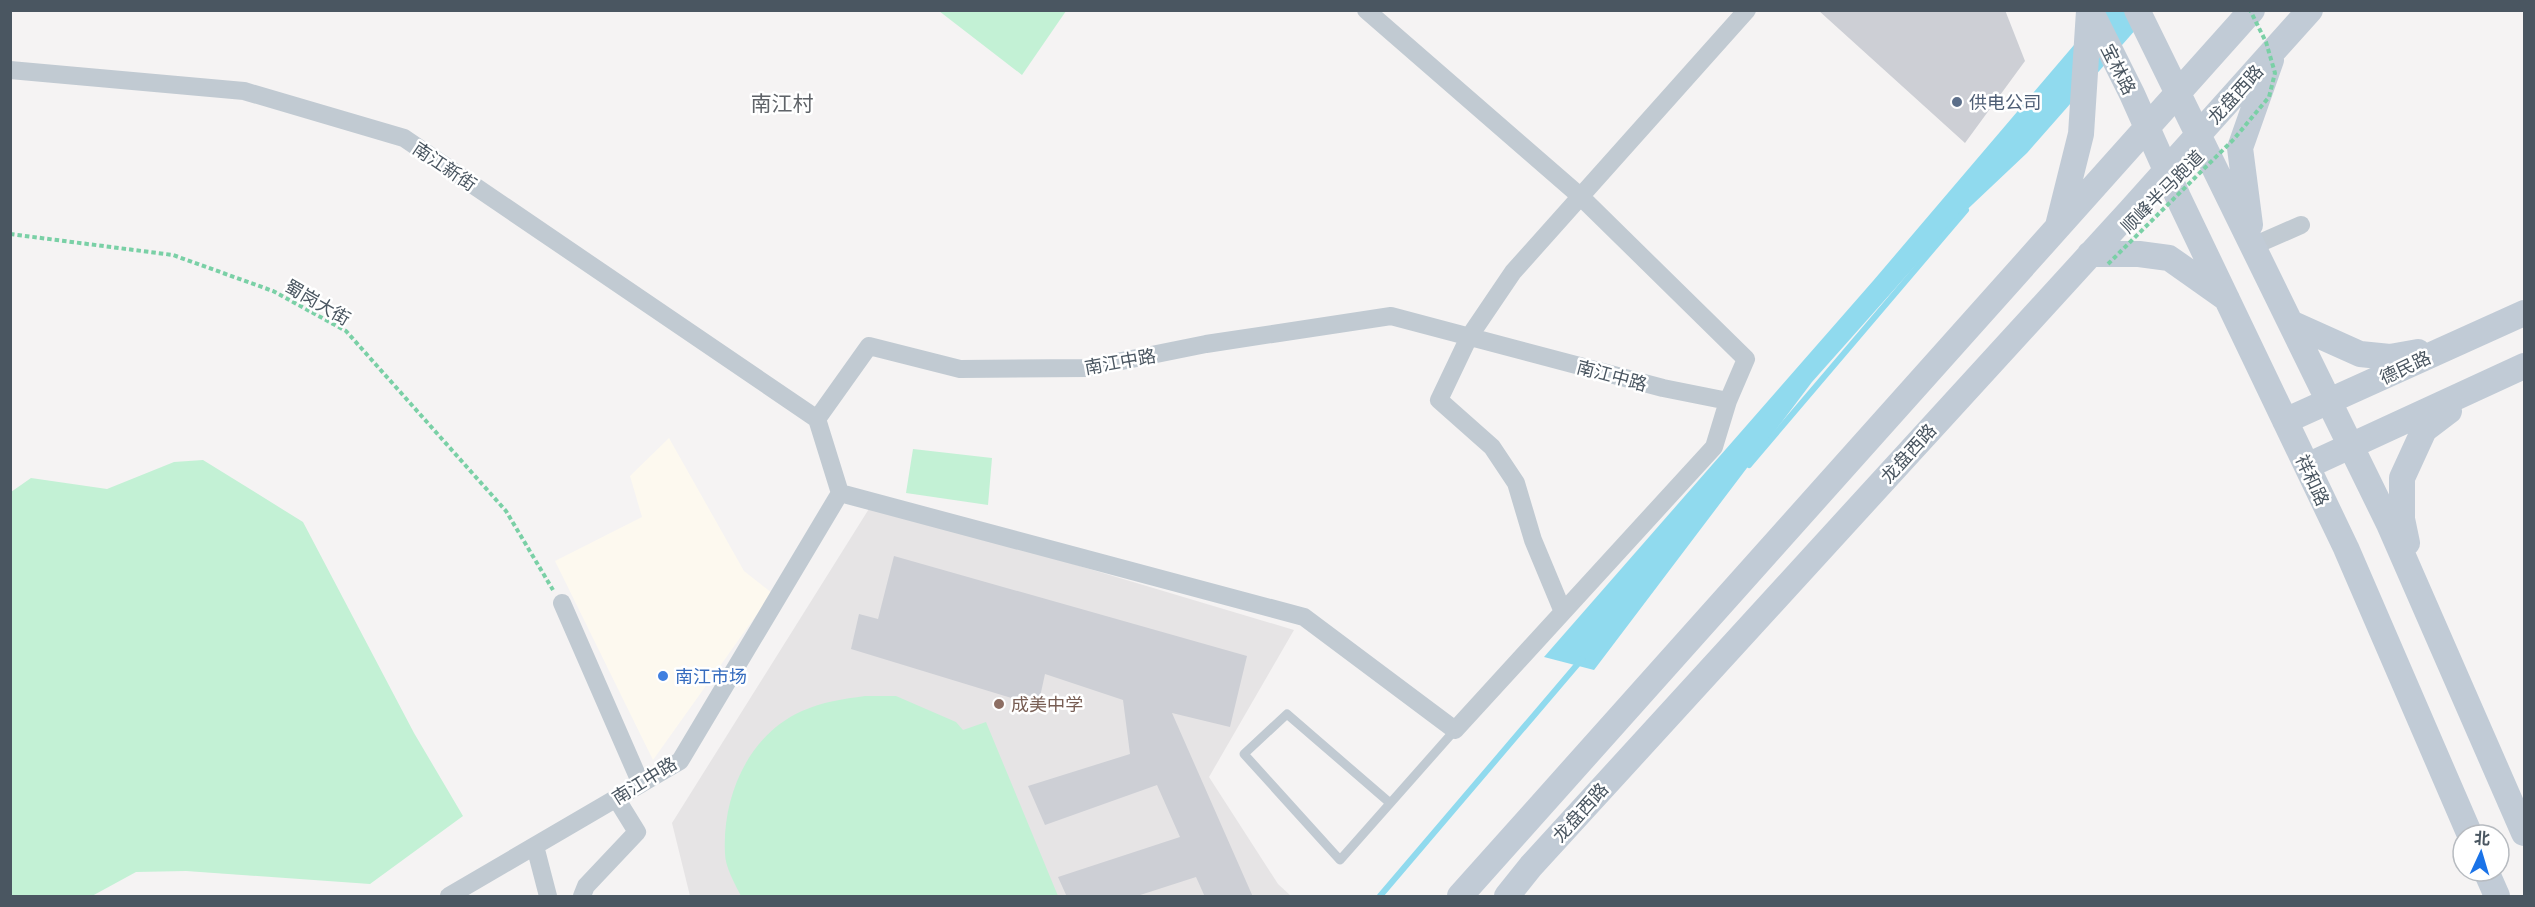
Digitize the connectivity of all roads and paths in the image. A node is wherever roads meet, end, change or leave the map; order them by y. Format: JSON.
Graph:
{"nodes":[{"id":1,"x":1366,"y":10,"type":"edge"},
{"id":2,"x":1747,"y":10,"type":"edge"},
{"id":3,"x":2089,"y":10,"type":"edge"},
{"id":4,"x":2251,"y":10,"type":"edge"},
{"id":5,"x":2310,"y":10,"type":"edge"},
{"id":6,"x":2142,"y":21,"type":"edge"},
{"id":7,"x":2275,"y":49,"type":"junction"},
{"id":8,"x":10,"y":70,"type":"edge"},
{"id":9,"x":2177,"y":92,"type":"junction"},
{"id":10,"x":2146,"y":129,"type":"junction"},
{"id":11,"x":2198,"y":134,"type":"junction"},
{"id":12,"x":2166,"y":171,"type":"junction"},
{"id":13,"x":1580,"y":196,"type":"junction"},
{"id":14,"x":2301,"y":225,"type":"dead end"},
{"id":15,"x":2057,"y":229,"type":"junction"},
{"id":16,"x":10,"y":234,"type":"edge"},
{"id":17,"x":2253,"y":246,"type":"junction"},
{"id":18,"x":2099,"y":259,"type":"junction"},
{"id":19,"x":2228,"y":300,"type":"junction"},
{"id":20,"x":2524,"y":313,"type":"edge"},
{"id":21,"x":2291,"y":323,"type":"junction"},
{"id":22,"x":1469,"y":337,"type":"junction"},
{"id":23,"x":2448,"y":348,"type":"junction"},
{"id":24,"x":2524,"y":366,"type":"edge"},
{"id":25,"x":2480,"y":387,"type":"junction"},
{"id":26,"x":1728,"y":401,"type":"junction"},
{"id":27,"x":2330,"y":402,"type":"junction"},
{"id":28,"x":817,"y":419,"type":"junction"},
{"id":29,"x":2285,"y":421,"type":"junction"},
{"id":30,"x":2352,"y":447,"type":"junction"},
{"id":31,"x":2307,"y":466,"type":"junction"},
{"id":32,"x":840,"y":493,"type":"junction"},
{"id":33,"x":2414,"y":582,"type":"junction"},
{"id":34,"x":562,"y":603,"type":"joint"},
{"id":35,"x":1563,"y":612,"type":"junction"},
{"id":36,"x":1455,"y":730,"type":"junction"},
{"id":37,"x":641,"y":783,"type":"junction"},
{"id":38,"x":616,"y":798,"type":"junction"},
{"id":39,"x":1390,"y":802,"type":"junction"},
{"id":40,"x":2465,"y":823,"type":"edge"},
{"id":41,"x":2524,"y":833,"type":"edge"},
{"id":42,"x":535,"y":846,"type":"junction"},
{"id":43,"x":2491,"y":883,"type":"edge"},
{"id":44,"x":449,"y":897,"type":"edge"},
{"id":45,"x":548,"y":897,"type":"edge"},
{"id":46,"x":582,"y":897,"type":"edge"},
{"id":47,"x":1460,"y":897,"type":"edge"},
{"id":48,"x":1507,"y":897,"type":"edge"},
{"id":49,"x":2497,"y":897,"type":"edge"}],
"edges":[{"from":1,"to":13,"type":"street"},
{"from":2,"to":13,"type":"street"},
{"from":3,"to":10,"type":"main road","name":"宝林路"},
{"from":3,"to":15,"type":"main road"},
{"from":4,"to":9,"type":"main road","name":"龙盘西路"},
{"from":4,"to":18,"type":"path","name":"顺峰半马跑道","bridge":true},
{"from":5,"to":7,"type":"main road","name":"龙盘西路"},
{"from":6,"to":9,"type":"main road"},
{"from":7,"to":11,"type":"main road","name":"龙盘西路"},
{"from":7,"to":17,"type":"main road"},
{"from":8,"to":28,"type":"street","name":"南江新街"},
{"from":9,"to":10,"type":"main road","name":"龙盘西路"},
{"from":9,"to":11,"type":"main road"},
{"from":10,"to":12,"type":"main road","name":"祥和路"},
{"from":10,"to":15,"type":"main road","name":"龙盘西路"},
{"from":11,"to":12,"type":"main road","name":"龙盘西路"},
{"from":11,"to":17,"type":"main road"},
{"from":12,"to":18,"type":"main road","name":"龙盘西路"},
{"from":12,"to":19,"type":"main road","name":"祥和路"},
{"from":13,"to":22,"type":"street"},
{"from":13,"to":26,"type":"street"},
{"from":14,"to":17,"type":"street"},
{"from":15,"to":47,"type":"main road","name":"龙盘西路"},
{"from":16,"to":34,"type":"path","name":"蜀岗大街"},
{"from":17,"to":21,"type":"main road"},
{"from":18,"to":19,"type":"main road"},
{"from":18,"to":48,"type":"main road","name":"龙盘西路"},
{"from":19,"to":29,"type":"main road","name":"祥和路"},
{"from":20,"to":23,"type":"main road","name":"德民路"},
{"from":21,"to":23,"type":"main road"},
{"from":21,"to":27,"type":"main road"},
{"from":22,"to":26,"type":"street","name":"南江中路"},
{"from":22,"to":28,"type":"street","name":"南江中路"},
{"from":22,"to":35,"type":"street"},
{"from":23,"to":27,"type":"main road","name":"德民路"},
{"from":24,"to":25,"type":"main road"},
{"from":25,"to":30,"type":"main road"},
{"from":25,"to":33,"type":"main road"},
{"from":26,"to":35,"type":"street"},
{"from":27,"to":29,"type":"main road","name":"德民路"},
{"from":27,"to":30,"type":"main road"},
{"from":28,"to":32,"type":"street"},
{"from":29,"to":31,"type":"main road","name":"祥和路"},
{"from":30,"to":31,"type":"main road"},
{"from":30,"to":33,"type":"main road"},
{"from":31,"to":40,"type":"main road","name":"祥和路"},
{"from":32,"to":36,"type":"street"},
{"from":32,"to":37,"type":"street","name":"南江中路"},
{"from":33,"to":41,"type":"main road"},
{"from":34,"to":37,"type":"street"},
{"from":35,"to":36,"type":"street"},
{"from":36,"to":39,"type":"lane"},
{"from":37,"to":38,"type":"street","name":"南江中路"},
{"from":38,"to":42,"type":"street","name":"南江中路"},
{"from":38,"to":46,"type":"street"},
{"from":39,"to":39,"type":"lane"},
{"from":42,"to":44,"type":"street","name":"南江中路"},
{"from":42,"to":45,"type":"street"},
{"from":43,"to":49,"type":"main road"}]}
